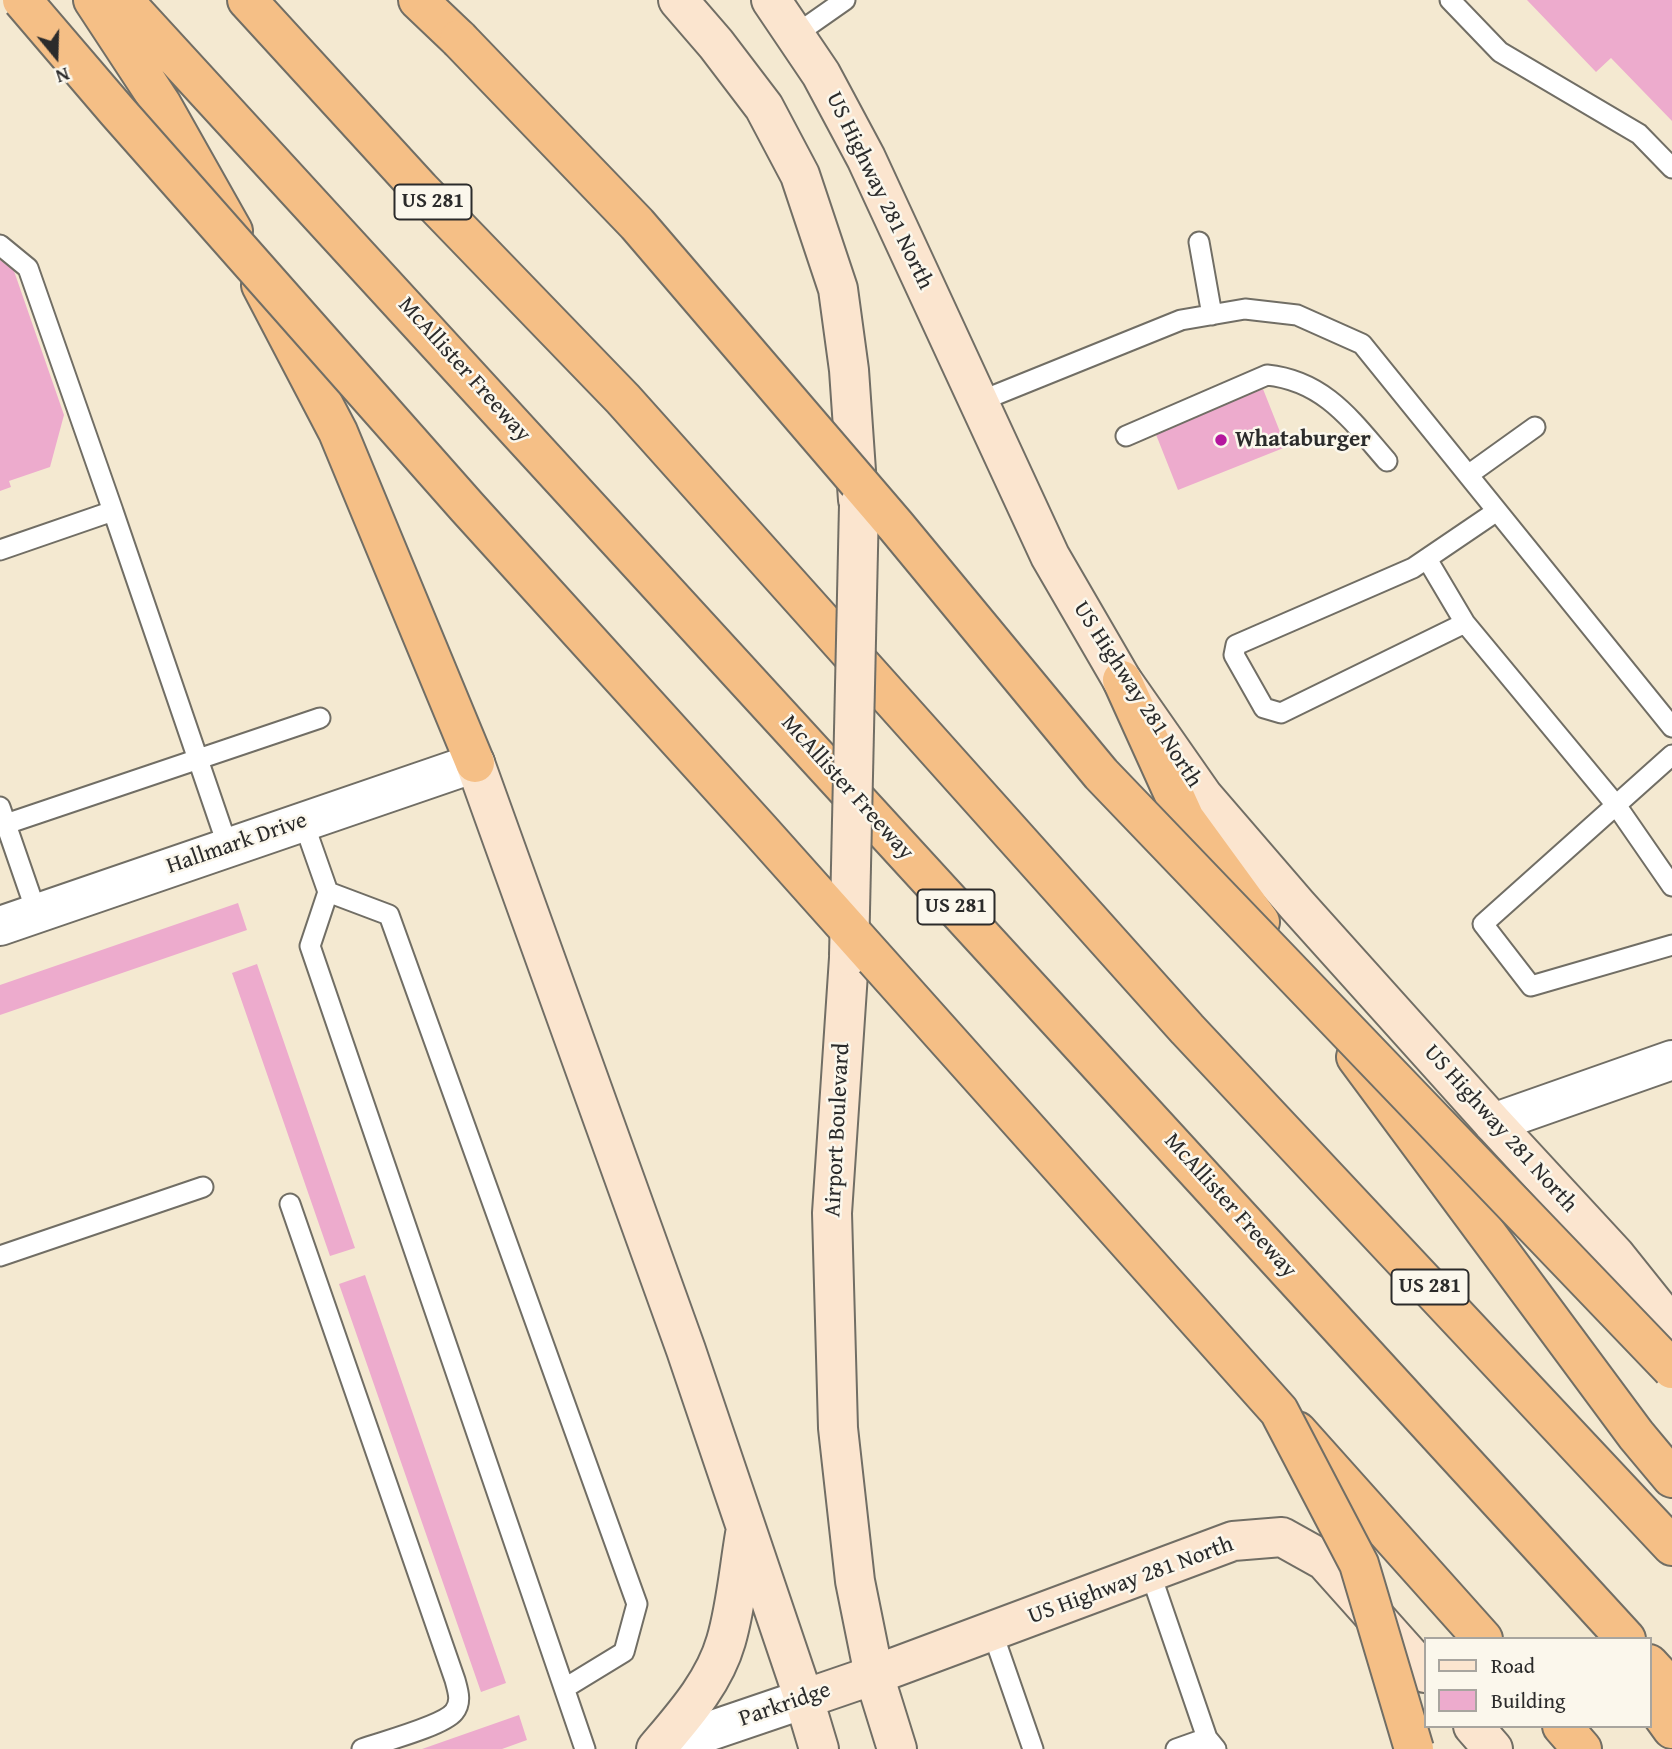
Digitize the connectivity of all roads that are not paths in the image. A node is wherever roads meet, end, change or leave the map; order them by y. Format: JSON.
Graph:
{"nodes":[{"id":1,"x":22,"y":0,"type":"edge"},
{"id":2,"x":93,"y":0,"type":"edge"},
{"id":3,"x":123,"y":0,"type":"edge"},
{"id":4,"x":247,"y":0,"type":"edge"},
{"id":5,"x":418,"y":0,"type":"edge"},
{"id":6,"x":678,"y":0,"type":"edge"},
{"id":7,"x":771,"y":0,"type":"edge"},
{"id":8,"x":845,"y":0,"type":"edge"},
{"id":9,"x":1450,"y":0,"type":"edge"},
{"id":10,"x":795,"y":35,"type":"junction"},
{"id":11,"x":1672,"y":168,"type":"edge"},
{"id":12,"x":1199,"y":242,"type":"dead end"},
{"id":13,"x":0,"y":245,"type":"edge"},
{"id":14,"x":1212,"y":315,"type":"junction"},
{"id":15,"x":978,"y":402,"type":"junction"},
{"id":16,"x":1535,"y":427,"type":"dead end"},
{"id":17,"x":1126,"y":436,"type":"dead end"},
{"id":18,"x":1387,"y":461,"type":"dead end"},
{"id":19,"x":1468,"y":475,"type":"junction"},
{"id":20,"x":1497,"y":510,"type":"junction"},
{"id":21,"x":113,"y":511,"type":"junction"},
{"id":22,"x":0,"y":550,"type":"edge"},
{"id":23,"x":1427,"y":559,"type":"junction"},
{"id":24,"x":1465,"y":623,"type":"junction"},
{"id":25,"x":1122,"y":680,"type":"junction"},
{"id":26,"x":320,"y":718,"type":"dead end"},
{"id":27,"x":1672,"y":727,"type":"edge"},
{"id":28,"x":1672,"y":755,"type":"edge"},
{"id":29,"x":198,"y":760,"type":"junction"},
{"id":30,"x":475,"y":763,"type":"junction"},
{"id":31,"x":1616,"y":805,"type":"junction"},
{"id":32,"x":3,"y":816,"type":"edge"},
{"id":33,"x":303,"y":821,"type":"junction"},
{"id":34,"x":228,"y":847,"type":"junction"},
{"id":35,"x":1672,"y":886,"type":"edge"},
{"id":36,"x":328,"y":892,"type":"junction"},
{"id":37,"x":37,"y":914,"type":"junction"},
{"id":38,"x":0,"y":926,"type":"edge"},
{"id":39,"x":1672,"y":946,"type":"edge"},
{"id":40,"x":1672,"y":1060,"type":"edge"},
{"id":41,"x":1493,"y":1123,"type":"junction"},
{"id":42,"x":203,"y":1187,"type":"dead end"},
{"id":43,"x":290,"y":1204,"type":"dead end"},
{"id":44,"x":0,"y":1256,"type":"edge"},
{"id":45,"x":1672,"y":1326,"type":"edge"},
{"id":46,"x":1672,"y":1368,"type":"edge"},
{"id":47,"x":1279,"y":1411,"type":"junction"},
{"id":48,"x":1672,"y":1478,"type":"edge"},
{"id":49,"x":746,"y":1529,"type":"junction"},
{"id":50,"x":1672,"y":1546,"type":"edge"},
{"id":51,"x":1549,"y":1554,"type":"junction"},
{"id":52,"x":1150,"y":1572,"type":"junction"},
{"id":53,"x":992,"y":1631,"type":"junction"},
{"id":54,"x":1481,"y":1637,"type":"edge"},
{"id":55,"x":1607,"y":1637,"type":"edge"},
{"id":56,"x":1624,"y":1637,"type":"edge"},
{"id":57,"x":1651,"y":1666,"type":"edge"},
{"id":58,"x":1424,"y":1672,"type":"edge"},
{"id":59,"x":874,"y":1675,"type":"junction"},
{"id":60,"x":565,"y":1688,"type":"junction"},
{"id":61,"x":1672,"y":1689,"type":"edge"},
{"id":62,"x":804,"y":1699,"type":"junction"},
{"id":63,"x":1651,"y":1700,"type":"edge"},
{"id":64,"x":1475,"y":1728,"type":"edge"},
{"id":65,"x":1564,"y":1728,"type":"edge"},
{"id":66,"x":1672,"y":1729,"type":"edge"},
{"id":67,"x":1212,"y":1744,"type":"edge"},
{"id":68,"x":362,"y":1749,"type":"edge"},
{"id":69,"x":585,"y":1749,"type":"edge"},
{"id":70,"x":656,"y":1749,"type":"edge"},
{"id":71,"x":819,"y":1749,"type":"edge"},
{"id":72,"x":897,"y":1749,"type":"edge"},
{"id":73,"x":1033,"y":1749,"type":"edge"},
{"id":74,"x":1176,"y":1749,"type":"edge"},
{"id":75,"x":1414,"y":1749,"type":"edge"},
{"id":76,"x":1493,"y":1749,"type":"edge"},
{"id":77,"x":1582,"y":1749,"type":"edge"}],
"edges":[{"from":1,"to":47,"type":"highway","bridge":true},
{"from":2,"to":30,"type":"highway"},
{"from":3,"to":51,"type":"highway","name":"McAllister Freeway","number":"US 281"},
{"from":4,"to":50,"type":"highway","number":"US 281"},
{"from":5,"to":46,"type":"highway","bridge":true},
{"from":6,"to":59,"type":"main road","name":"Airport Boulevard","bridge":true},
{"from":7,"to":10,"type":"main road","name":"US Highway 281 North"},
{"from":8,"to":10,"type":"lane"},
{"from":9,"to":11,"type":"lane"},
{"from":10,"to":15,"type":"main road","name":"US Highway 281 North"},
{"from":12,"to":14,"type":"lane"},
{"from":13,"to":21,"type":"lane"},
{"from":14,"to":15,"type":"lane"},
{"from":14,"to":19,"type":"lane"},
{"from":15,"to":25,"type":"main road","name":"US Highway 281 North"},
{"from":16,"to":19,"type":"lane"},
{"from":17,"to":18,"type":"lane"},
{"from":19,"to":20,"type":"lane"},
{"from":20,"to":23,"type":"lane"},
{"from":20,"to":27,"type":"lane"},
{"from":21,"to":22,"type":"lane"},
{"from":21,"to":29,"type":"lane"},
{"from":23,"to":24,"type":"lane"},
{"from":23,"to":24,"type":"lane"},
{"from":24,"to":31,"type":"lane"},
{"from":25,"to":41,"type":"main road","name":"US Highway 281 North"},
{"from":25,"to":48,"type":"highway"},
{"from":26,"to":29,"type":"lane"},
{"from":28,"to":31,"type":"lane"},
{"from":29,"to":32,"type":"lane"},
{"from":29,"to":34,"type":"lane"},
{"from":30,"to":33,"type":"street","name":"Hallmark Drive"},
{"from":30,"to":49,"type":"main road"},
{"from":31,"to":35,"type":"lane"},
{"from":31,"to":39,"type":"lane"},
{"from":32,"to":37,"type":"lane"},
{"from":33,"to":34,"type":"street","name":"Hallmark Drive"},
{"from":33,"to":36,"type":"lane"},
{"from":34,"to":37,"type":"street","name":"Hallmark Drive"},
{"from":36,"to":60,"type":"lane"},
{"from":36,"to":60,"type":"lane"},
{"from":37,"to":38,"type":"street","name":"Hallmark Drive"},
{"from":40,"to":41,"type":"street"},
{"from":41,"to":45,"type":"main road","name":"US Highway 281 North"},
{"from":42,"to":44,"type":"lane"},
{"from":43,"to":68,"type":"lane"},
{"from":47,"to":54,"type":"highway","bridge":true},
{"from":47,"to":75,"type":"highway","bridge":true},
{"from":49,"to":62,"type":"main road"},
{"from":49,"to":70,"type":"main road"},
{"from":51,"to":55,"type":"highway"},
{"from":51,"to":56,"type":"highway","name":"McAllister Freeway","number":"US 281"},
{"from":52,"to":53,"type":"main road","name":"US Highway 281 North"},
{"from":52,"to":58,"type":"main road","name":"US Highway 281 North"},
{"from":52,"to":67,"type":"lane"},
{"from":53,"to":59,"type":"main road","name":"US Highway 281 North"},
{"from":53,"to":73,"type":"lane"},
{"from":57,"to":61,"type":"highway"},
{"from":59,"to":62,"type":"main road","name":"Parkridge"},
{"from":59,"to":72,"type":"main road","name":"Airport Boulevard"},
{"from":60,"to":69,"type":"lane"},
{"from":62,"to":70,"type":"street","name":"Parkridge"},
{"from":62,"to":71,"type":"main road"},
{"from":63,"to":66,"type":"highway"},
{"from":64,"to":76,"type":"main road"},
{"from":65,"to":77,"type":"highway"},
{"from":67,"to":74,"type":"lane"}]}
